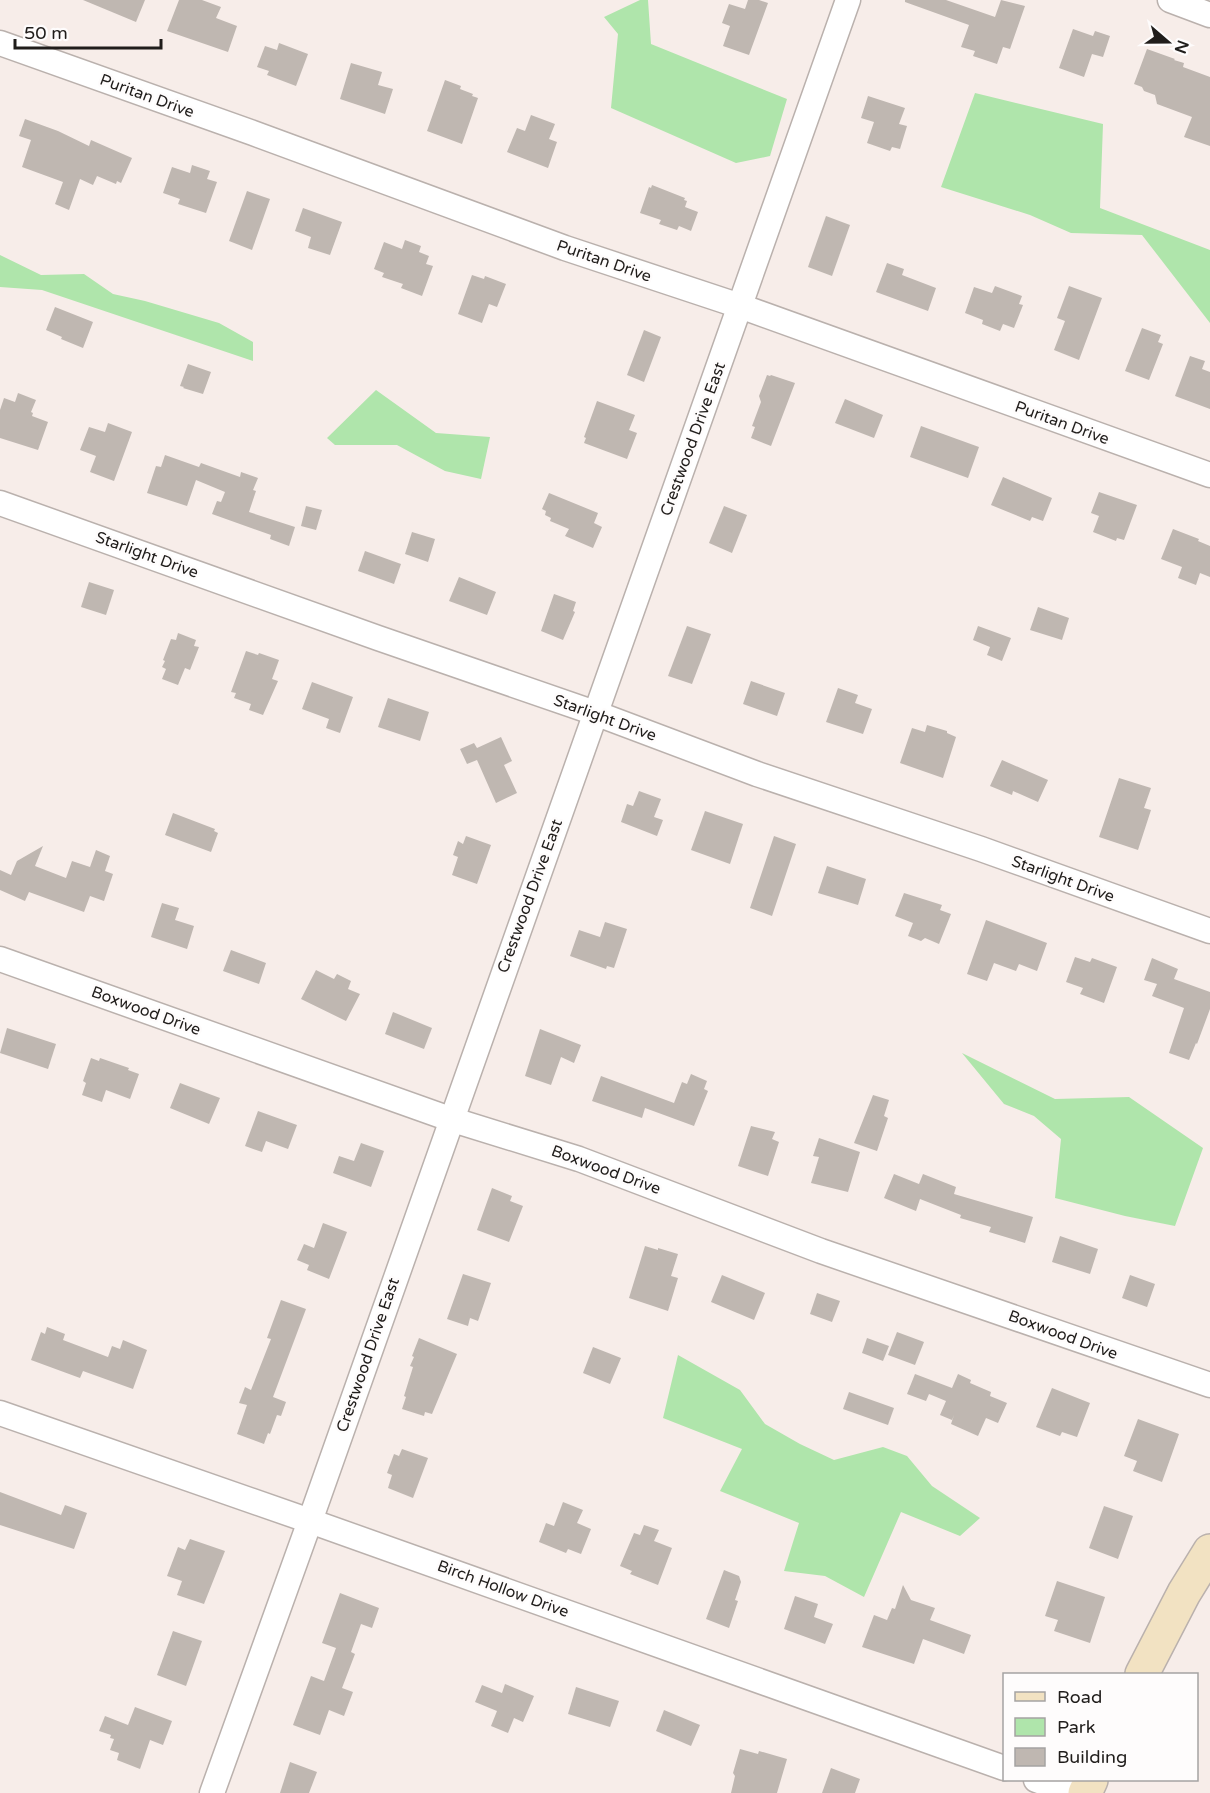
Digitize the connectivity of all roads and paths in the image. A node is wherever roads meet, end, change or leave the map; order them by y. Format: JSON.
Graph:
{"nodes":[{"id":1,"x":848,"y":0,"type":"edge"},
{"id":2,"x":1170,"y":0,"type":"edge"},
{"id":3,"x":1210,"y":15,"type":"edge"},
{"id":4,"x":0,"y":43,"type":"edge"},
{"id":5,"x":740,"y":306,"type":"junction"},
{"id":6,"x":1210,"y":475,"type":"edge"},
{"id":7,"x":0,"y":503,"type":"edge"},
{"id":8,"x":595,"y":713,"type":"junction"},
{"id":9,"x":1210,"y":931,"type":"edge"},
{"id":10,"x":0,"y":959,"type":"edge"},
{"id":11,"x":450,"y":1119,"type":"junction"},
{"id":12,"x":1210,"y":1385,"type":"edge"},
{"id":13,"x":0,"y":1413,"type":"edge"},
{"id":14,"x":310,"y":1521,"type":"junction"},
{"id":15,"x":1210,"y":1551,"type":"edge"},
{"id":16,"x":1143,"y":1673,"type":"edge"},
{"id":17,"x":1003,"y":1767,"type":"edge"},
{"id":18,"x":1041,"y":1781,"type":"edge"},
{"id":19,"x":212,"y":1793,"type":"edge"},
{"id":20,"x":1074,"y":1793,"type":"edge"}],
"edges":[{"from":1,"to":5,"type":"street","name":"Crestwood Drive East"},
{"from":2,"to":3,"type":"street"},
{"from":4,"to":5,"type":"street","name":"Puritan Drive"},
{"from":5,"to":6,"type":"street","name":"Puritan Drive"},
{"from":5,"to":8,"type":"street","name":"Crestwood Drive East"},
{"from":7,"to":8,"type":"street","name":"Starlight Drive"},
{"from":8,"to":9,"type":"street","name":"Starlight Drive"},
{"from":8,"to":11,"type":"street","name":"Crestwood Drive East"},
{"from":10,"to":11,"type":"street","name":"Boxwood Drive"},
{"from":11,"to":12,"type":"street","name":"Boxwood Drive"},
{"from":11,"to":14,"type":"street","name":"Crestwood Drive East"},
{"from":13,"to":14,"type":"street","name":"Birch Hollow Drive"},
{"from":14,"to":17,"type":"street","name":"Birch Hollow Drive"},
{"from":14,"to":19,"type":"street","name":"Crestwood Drive East"},
{"from":15,"to":16,"type":"main road"},
{"from":18,"to":20,"type":"street"}]}
